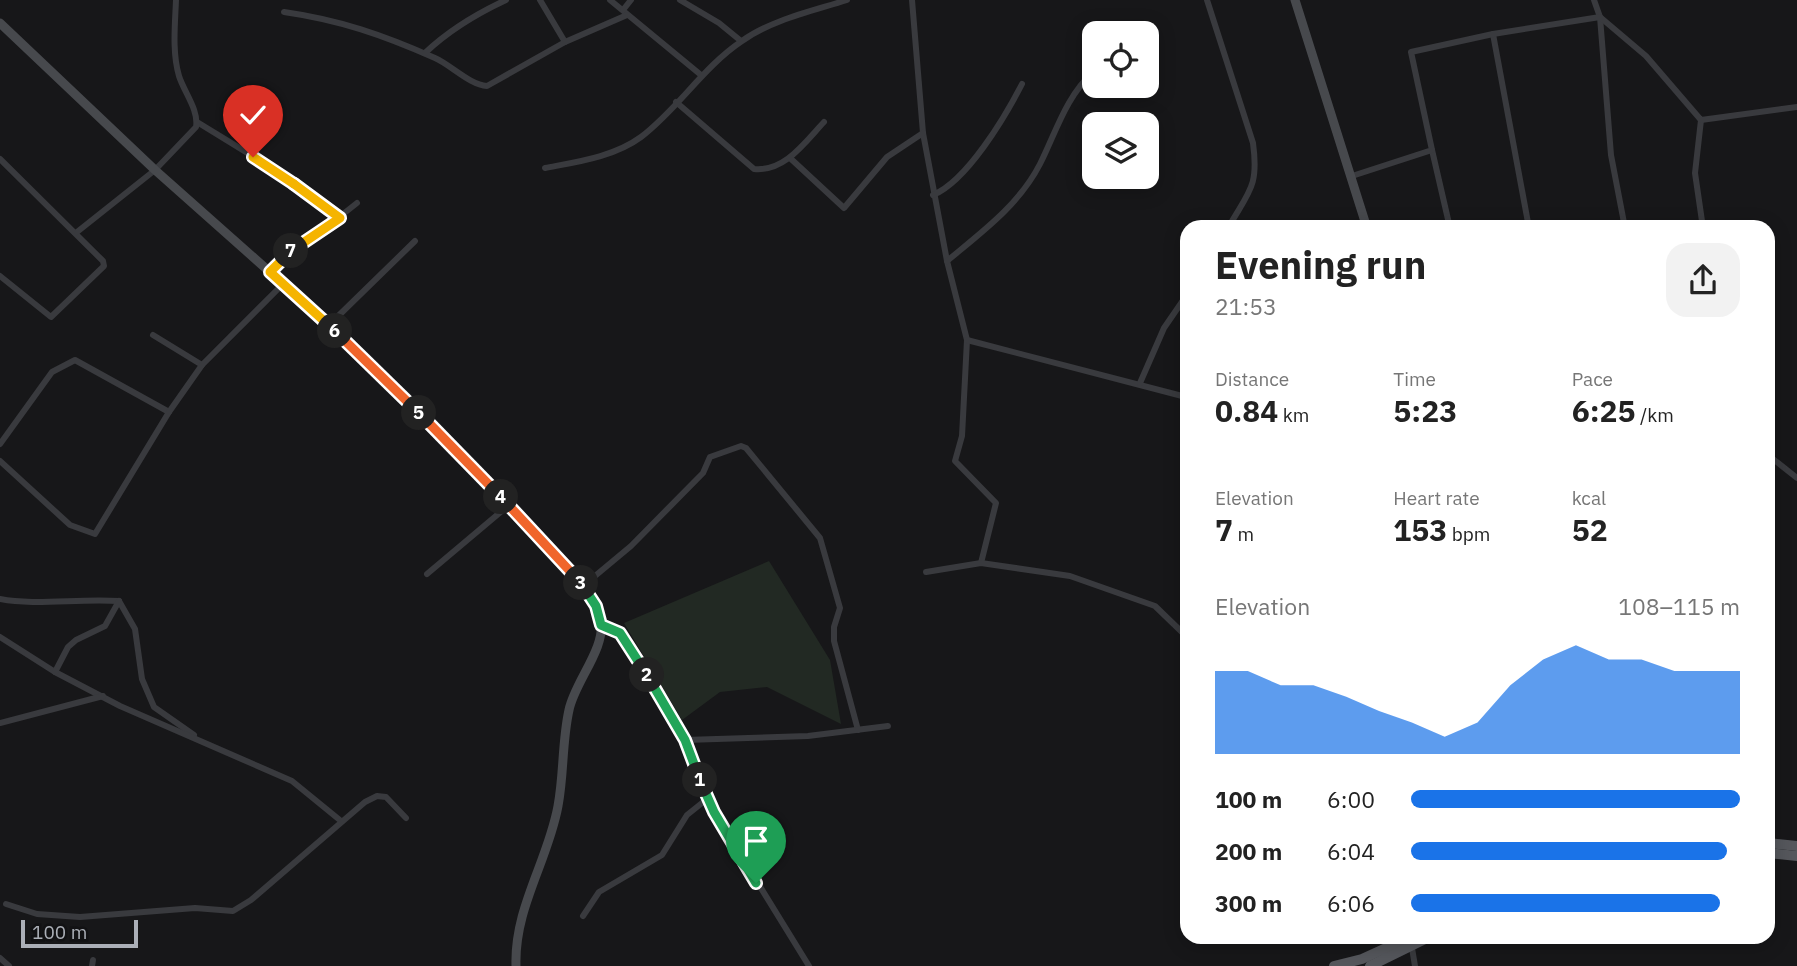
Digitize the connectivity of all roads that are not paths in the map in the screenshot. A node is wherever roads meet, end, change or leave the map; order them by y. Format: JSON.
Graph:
{"nodes":[{"id":1,"x":176,"y":0,"type":"edge"},
{"id":2,"x":506,"y":0,"type":"edge"},
{"id":3,"x":540,"y":0,"type":"edge"},
{"id":4,"x":610,"y":0,"type":"edge"},
{"id":5,"x":631,"y":0,"type":"edge"},
{"id":6,"x":680,"y":0,"type":"edge"},
{"id":7,"x":847,"y":0,"type":"edge"},
{"id":8,"x":912,"y":0,"type":"edge"},
{"id":9,"x":1207,"y":0,"type":"edge"},
{"id":10,"x":1295,"y":0,"type":"edge"},
{"id":11,"x":1594,"y":0,"type":"edge"},
{"id":12,"x":828,"y":3,"type":"edge"},
{"id":13,"x":284,"y":12,"type":"dead end"},
{"id":14,"x":625,"y":13,"type":"junction"},
{"id":15,"x":1600,"y":17,"type":"junction"},
{"id":16,"x":0,"y":23,"type":"edge"},
{"id":17,"x":1493,"y":34,"type":"junction"},
{"id":18,"x":741,"y":41,"type":"junction"},
{"id":19,"x":565,"y":42,"type":"junction"},
{"id":20,"x":425,"y":53,"type":"junction"},
{"id":21,"x":701,"y":75,"type":"junction"},
{"id":22,"x":1082,"y":83,"type":"edge"},
{"id":23,"x":1022,"y":84,"type":"dead end"},
{"id":24,"x":676,"y":102,"type":"junction"},
{"id":25,"x":1797,"y":107,"type":"edge"},
{"id":26,"x":1701,"y":120,"type":"junction"},
{"id":27,"x":197,"y":122,"type":"junction"},
{"id":28,"x":824,"y":122,"type":"dead end"},
{"id":29,"x":923,"y":133,"type":"junction"},
{"id":30,"x":1432,"y":150,"type":"junction"},
{"id":31,"x":790,"y":158,"type":"junction"},
{"id":32,"x":0,"y":159,"type":"edge"},
{"id":33,"x":545,"y":168,"type":"dead end"},
{"id":34,"x":155,"y":170,"type":"junction"},
{"id":35,"x":1352,"y":176,"type":"junction"},
{"id":36,"x":933,"y":195,"type":"junction"},
{"id":37,"x":358,"y":203,"type":"dead end"},
{"id":38,"x":340,"y":218,"type":"junction"},
{"id":39,"x":1233,"y":220,"type":"edge"},
{"id":40,"x":1365,"y":220,"type":"edge"},
{"id":41,"x":1448,"y":220,"type":"edge"},
{"id":42,"x":1528,"y":220,"type":"edge"},
{"id":43,"x":1623,"y":220,"type":"edge"},
{"id":44,"x":1702,"y":220,"type":"edge"},
{"id":45,"x":77,"y":232,"type":"junction"},
{"id":46,"x":415,"y":241,"type":"dead end"},
{"id":47,"x":947,"y":261,"type":"junction"},
{"id":48,"x":270,"y":272,"type":"junction"},
{"id":49,"x":0,"y":276,"type":"edge"},
{"id":50,"x":8,"y":284,"type":"junction"},
{"id":51,"x":283,"y":284,"type":"junction"},
{"id":52,"x":0,"y":288,"type":"edge"},
{"id":53,"x":1180,"y":305,"type":"edge"},
{"id":54,"x":329,"y":325,"type":"junction"},
{"id":55,"x":153,"y":335,"type":"dead end"},
{"id":56,"x":967,"y":340,"type":"junction"},
{"id":57,"x":202,"y":365,"type":"junction"},
{"id":58,"x":1140,"y":383,"type":"junction"},
{"id":59,"x":1180,"y":395,"type":"edge"},
{"id":60,"x":169,"y":412,"type":"junction"},
{"id":61,"x":0,"y":444,"type":"edge"},
{"id":62,"x":0,"y":461,"type":"edge"},
{"id":63,"x":1775,"y":461,"type":"edge"},
{"id":64,"x":1797,"y":478,"type":"edge"},
{"id":65,"x":509,"y":505,"type":"junction"},
{"id":66,"x":981,"y":563,"type":"junction"},
{"id":67,"x":926,"y":572,"type":"dead end"},
{"id":68,"x":427,"y":574,"type":"dead end"},
{"id":69,"x":583,"y":586,"type":"junction"},
{"id":70,"x":0,"y":599,"type":"edge"},
{"id":71,"x":119,"y":601,"type":"junction"},
{"id":72,"x":601,"y":625,"type":"junction"},
{"id":73,"x":1180,"y":630,"type":"edge"},
{"id":74,"x":1,"y":639,"type":"edge"},
{"id":75,"x":55,"y":671,"type":"junction"},
{"id":76,"x":103,"y":696,"type":"junction"},
{"id":77,"x":0,"y":723,"type":"edge"},
{"id":78,"x":888,"y":726,"type":"dead end"},
{"id":79,"x":858,"y":730,"type":"junction"},
{"id":80,"x":685,"y":740,"type":"junction"},
{"id":81,"x":210,"y":745,"type":"junction"},
{"id":82,"x":707,"y":799,"type":"junction"},
{"id":83,"x":406,"y":818,"type":"dead end"},
{"id":84,"x":341,"y":821,"type":"junction"},
{"id":85,"x":1775,"y":844,"type":"edge"},
{"id":86,"x":1797,"y":846,"type":"edge"},
{"id":87,"x":1775,"y":854,"type":"edge"},
{"id":88,"x":1797,"y":856,"type":"edge"},
{"id":89,"x":6,"y":904,"type":"dead end"},
{"id":90,"x":583,"y":916,"type":"dead end"},
{"id":91,"x":1407,"y":944,"type":"edge"},
{"id":92,"x":1408,"y":944,"type":"edge"},
{"id":93,"x":1410,"y":944,"type":"edge"},
{"id":94,"x":0,"y":958,"type":"edge"},
{"id":95,"x":9,"y":966,"type":"edge"},
{"id":96,"x":516,"y":966,"type":"edge"},
{"id":97,"x":809,"y":966,"type":"edge"},
{"id":98,"x":1334,"y":966,"type":"edge"},
{"id":99,"x":1370,"y":966,"type":"edge"},
{"id":100,"x":1415,"y":966,"type":"edge"}],
"edges":[{"from":1,"to":27,"type":"street"},
{"from":2,"to":20,"type":"street"},
{"from":3,"to":19,"type":"street"},
{"from":4,"to":14,"type":"street"},
{"from":5,"to":14,"type":"street"},
{"from":6,"to":18,"type":"street"},
{"from":7,"to":12,"type":"street"},
{"from":8,"to":29,"type":"street"},
{"from":9,"to":39,"type":"street"},
{"from":10,"to":35,"type":"street"},
{"from":11,"to":15,"type":"street"},
{"from":12,"to":18,"type":"street"},
{"from":13,"to":20,"type":"street"},
{"from":14,"to":19,"type":"street"},
{"from":14,"to":21,"type":"street"},
{"from":15,"to":17,"type":"street"},
{"from":15,"to":26,"type":"street"},
{"from":15,"to":43,"type":"street"},
{"from":16,"to":34,"type":"street"},
{"from":17,"to":30,"type":"street"},
{"from":17,"to":42,"type":"street"},
{"from":18,"to":21,"type":"street"},
{"from":19,"to":20,"type":"street"},
{"from":21,"to":24,"type":"street"},
{"from":22,"to":47,"type":"street"},
{"from":23,"to":36,"type":"street"},
{"from":24,"to":31,"type":"street"},
{"from":24,"to":33,"type":"street"},
{"from":25,"to":26,"type":"street"},
{"from":26,"to":44,"type":"street"},
{"from":27,"to":34,"type":"street"},
{"from":27,"to":38,"type":"street"},
{"from":28,"to":31,"type":"street"},
{"from":29,"to":31,"type":"street"},
{"from":29,"to":36,"type":"street"},
{"from":30,"to":35,"type":"street"},
{"from":30,"to":41,"type":"street"},
{"from":32,"to":45,"type":"street"},
{"from":34,"to":45,"type":"street"},
{"from":34,"to":48,"type":"street"},
{"from":35,"to":40,"type":"street"},
{"from":36,"to":47,"type":"street"},
{"from":37,"to":38,"type":"street"},
{"from":38,"to":48,"type":"street"},
{"from":45,"to":50,"type":"street"},
{"from":46,"to":54,"type":"street"},
{"from":47,"to":56,"type":"street"},
{"from":48,"to":51,"type":"street"},
{"from":49,"to":50,"type":"street"},
{"from":50,"to":52,"type":"street"},
{"from":51,"to":54,"type":"street"},
{"from":51,"to":57,"type":"street"},
{"from":53,"to":58,"type":"street"},
{"from":54,"to":65,"type":"street"},
{"from":55,"to":57,"type":"street"},
{"from":56,"to":58,"type":"street"},
{"from":56,"to":66,"type":"street"},
{"from":57,"to":60,"type":"street"},
{"from":58,"to":59,"type":"street"},
{"from":60,"to":61,"type":"street"},
{"from":60,"to":62,"type":"street"},
{"from":63,"to":64,"type":"street"},
{"from":65,"to":68,"type":"street"},
{"from":65,"to":69,"type":"street"},
{"from":66,"to":67,"type":"street"},
{"from":66,"to":73,"type":"street"},
{"from":69,"to":72,"type":"street"},
{"from":69,"to":79,"type":"street"},
{"from":70,"to":71,"type":"street"},
{"from":71,"to":75,"type":"street"},
{"from":71,"to":81,"type":"street"},
{"from":72,"to":80,"type":"street"},
{"from":72,"to":96,"type":"street"},
{"from":74,"to":75,"type":"street"},
{"from":75,"to":76,"type":"street"},
{"from":76,"to":77,"type":"street"},
{"from":76,"to":81,"type":"street"},
{"from":78,"to":79,"type":"street"},
{"from":79,"to":80,"type":"street"},
{"from":80,"to":82,"type":"street"},
{"from":81,"to":84,"type":"street"},
{"from":82,"to":90,"type":"street"},
{"from":82,"to":97,"type":"street"},
{"from":83,"to":84,"type":"street"},
{"from":84,"to":89,"type":"street"},
{"from":85,"to":86,"type":"main road"},
{"from":87,"to":88,"type":"main road"},
{"from":91,"to":98,"type":"main road"},
{"from":92,"to":99,"type":"main road"},
{"from":93,"to":100,"type":"street"},
{"from":94,"to":95,"type":"street"}]}
